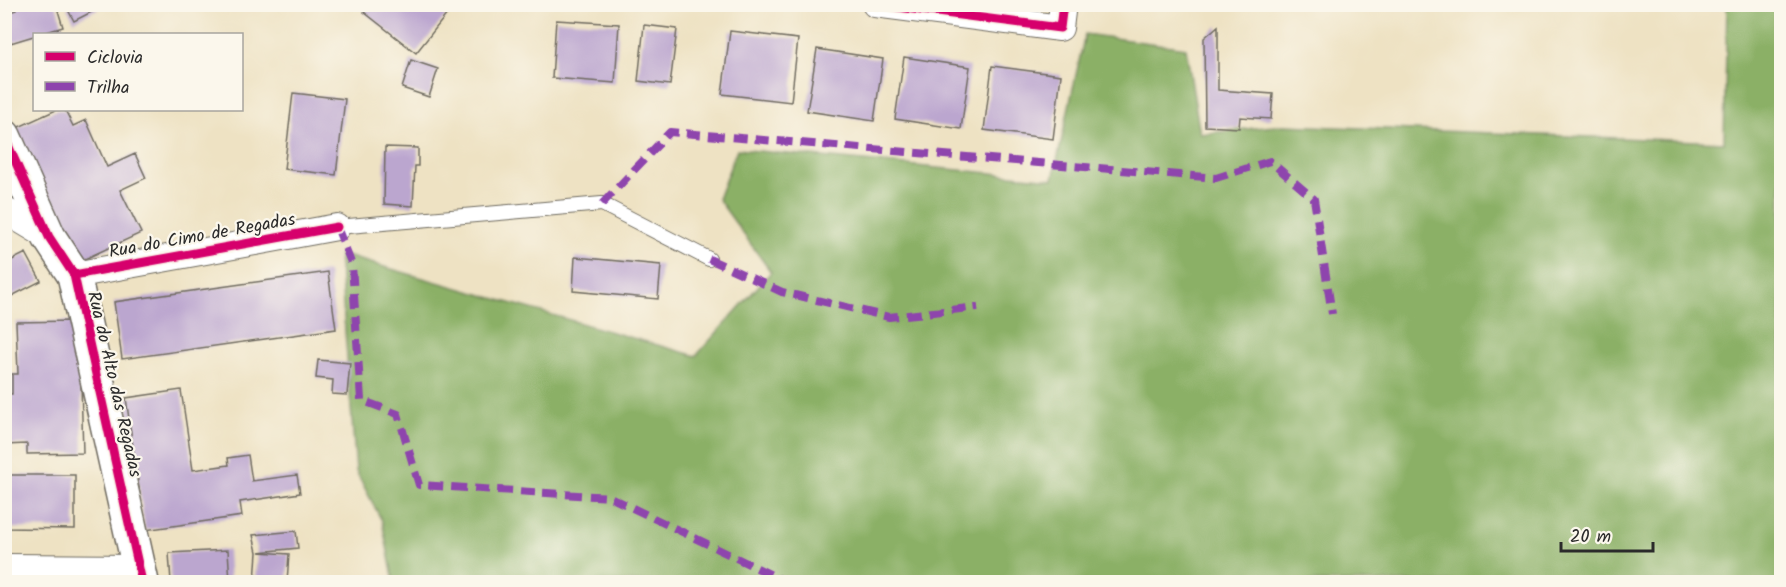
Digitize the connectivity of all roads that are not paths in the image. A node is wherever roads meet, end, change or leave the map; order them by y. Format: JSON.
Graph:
{"nodes":[{"id":1,"x":875,"y":4,"type":"edge"},
{"id":2,"x":1062,"y":16,"type":"edge"},
{"id":3,"x":4,"y":136,"type":"edge"},
{"id":4,"x":4,"y":210,"type":"edge"},
{"id":5,"x":337,"y":227,"type":"joint"},
{"id":6,"x":49,"y":237,"type":"junction"},
{"id":7,"x":709,"y":260,"type":"dead end"},
{"id":8,"x":74,"y":275,"type":"junction"},
{"id":9,"x":4,"y":567,"type":"edge"},
{"id":10,"x":140,"y":575,"type":"edge"}],
"edges":[{"from":1,"to":2,"type":"street"},
{"from":3,"to":6,"type":"street","name":"Rua do Alto das Regadas"},
{"from":4,"to":6,"type":"street"},
{"from":5,"to":7,"type":"lane"},
{"from":5,"to":8,"type":"street","name":"Rua do Cimo de Regadas"},
{"from":6,"to":8,"type":"street","name":"Rua do Alto das Regadas"},
{"from":8,"to":10,"type":"street","name":"Rua do Alto das Regadas"},
{"from":9,"to":10,"type":"street"}]}
